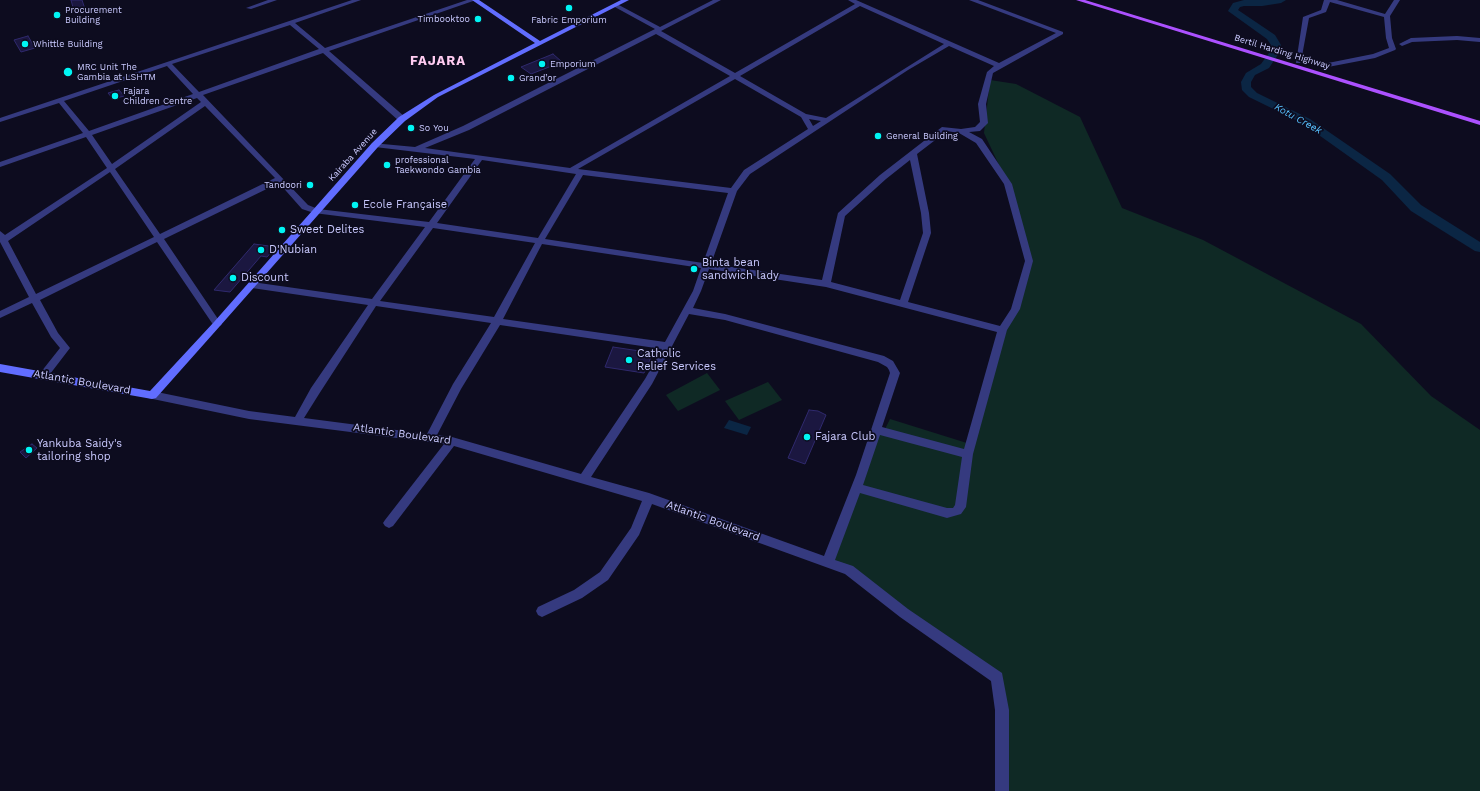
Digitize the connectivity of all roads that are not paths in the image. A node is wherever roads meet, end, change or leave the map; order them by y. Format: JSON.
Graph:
{"nodes":[{"id":1,"x":274,"y":0,"type":"edge"},
{"id":2,"x":358,"y":0,"type":"edge"},
{"id":3,"x":474,"y":0,"type":"edge"},
{"id":4,"x":626,"y":0,"type":"edge"},
{"id":5,"x":718,"y":0,"type":"edge"},
{"id":6,"x":851,"y":0,"type":"edge"},
{"id":7,"x":972,"y":0,"type":"edge"},
{"id":8,"x":1079,"y":0,"type":"edge"},
{"id":9,"x":1090,"y":0,"type":"edge"},
{"id":10,"x":1329,"y":0,"type":"edge"},
{"id":11,"x":1397,"y":0,"type":"edge"},
{"id":12,"x":860,"y":4,"type":"junction"},
{"id":13,"x":615,"y":5,"type":"junction"},
{"id":14,"x":249,"y":8,"type":"dead end"},
{"id":15,"x":1387,"y":16,"type":"junction"},
{"id":16,"x":291,"y":23,"type":"junction"},
{"id":17,"x":657,"y":30,"type":"junction"},
{"id":18,"x":1388,"y":38,"type":"junction"},
{"id":19,"x":1480,"y":40,"type":"edge"},
{"id":20,"x":540,"y":44,"type":"junction"},
{"id":21,"x":948,"y":44,"type":"junction"},
{"id":22,"x":1402,"y":44,"type":"junction"},
{"id":23,"x":1393,"y":49,"type":"junction"},
{"id":24,"x":324,"y":50,"type":"junction"},
{"id":25,"x":1267,"y":55,"type":"junction"},
{"id":26,"x":1284,"y":60,"type":"junction"},
{"id":27,"x":1298,"y":60,"type":"junction"},
{"id":28,"x":168,"y":64,"type":"junction"},
{"id":29,"x":997,"y":65,"type":"junction"},
{"id":30,"x":733,"y":76,"type":"junction"},
{"id":31,"x":200,"y":95,"type":"junction"},
{"id":32,"x":60,"y":100,"type":"junction"},
{"id":33,"x":206,"y":102,"type":"junction"},
{"id":34,"x":804,"y":116,"type":"junction"},
{"id":35,"x":1480,"y":118,"type":"edge"},
{"id":36,"x":402,"y":119,"type":"junction"},
{"id":37,"x":0,"y":120,"type":"edge"},
{"id":38,"x":828,"y":120,"type":"junction"},
{"id":39,"x":1480,"y":123,"type":"edge"},
{"id":40,"x":812,"y":130,"type":"junction"},
{"id":41,"x":961,"y":131,"type":"junction"},
{"id":42,"x":88,"y":134,"type":"junction"},
{"id":43,"x":375,"y":145,"type":"junction"},
{"id":44,"x":417,"y":149,"type":"junction"},
{"id":45,"x":912,"y":154,"type":"junction"},
{"id":46,"x":480,"y":158,"type":"junction"},
{"id":47,"x":0,"y":165,"type":"edge"},
{"id":48,"x":110,"y":168,"type":"junction"},
{"id":49,"x":570,"y":170,"type":"junction"},
{"id":50,"x":581,"y":172,"type":"junction"},
{"id":51,"x":280,"y":178,"type":"junction"},
{"id":52,"x":733,"y":191,"type":"junction"},
{"id":53,"x":317,"y":211,"type":"junction"},
{"id":54,"x":432,"y":225,"type":"junction"},
{"id":55,"x":1,"y":237,"type":"edge"},
{"id":56,"x":159,"y":238,"type":"junction"},
{"id":57,"x":540,"y":241,"type":"junction"},
{"id":58,"x":705,"y":266,"type":"junction"},
{"id":59,"x":826,"y":284,"type":"junction"},
{"id":60,"x":252,"y":285,"type":"junction"},
{"id":61,"x":34,"y":298,"type":"junction"},
{"id":62,"x":374,"y":303,"type":"junction"},
{"id":63,"x":903,"y":304,"type":"junction"},
{"id":64,"x":687,"y":310,"type":"junction"},
{"id":65,"x":0,"y":315,"type":"edge"},
{"id":66,"x":497,"y":321,"type":"junction"},
{"id":67,"x":217,"y":324,"type":"junction"},
{"id":68,"x":1002,"y":330,"type":"junction"},
{"id":69,"x":668,"y":346,"type":"junction"},
{"id":70,"x":0,"y":368,"type":"edge"},
{"id":71,"x":44,"y":375,"type":"junction"},
{"id":72,"x":152,"y":395,"type":"junction"},
{"id":73,"x":298,"y":420,"type":"junction"},
{"id":74,"x":876,"y":430,"type":"junction"},
{"id":75,"x":430,"y":438,"type":"junction"},
{"id":76,"x":452,"y":441,"type":"junction"},
{"id":77,"x":968,"y":454,"type":"junction"},
{"id":78,"x":584,"y":479,"type":"junction"},
{"id":79,"x":857,"y":488,"type":"junction"},
{"id":80,"x":649,"y":498,"type":"junction"},
{"id":81,"x":389,"y":523,"type":"dead end"},
{"id":82,"x":828,"y":562,"type":"junction"},
{"id":83,"x":542,"y":612,"type":"dead end"},
{"id":84,"x":1002,"y":791,"type":"edge"}],
"edges":[{"from":1,"to":14,"type":"street"},
{"from":2,"to":16,"type":"street"},
{"from":3,"to":20,"type":"street"},
{"from":3,"to":24,"type":"street"},
{"from":4,"to":13,"type":"street","name":"Kairaba Avenue"},
{"from":5,"to":17,"type":"street"},
{"from":6,"to":12,"type":"street"},
{"from":7,"to":29,"type":"street"},
{"from":8,"to":25,"type":"main road","name":"Bertil Harding Highway"},
{"from":9,"to":25,"type":"main road","name":"Bertil Harding Highway"},
{"from":10,"to":15,"type":"street"},
{"from":10,"to":27,"type":"street"},
{"from":11,"to":15,"type":"street"},
{"from":12,"to":21,"type":"street"},
{"from":12,"to":30,"type":"street"},
{"from":13,"to":17,"type":"street"},
{"from":13,"to":20,"type":"street","name":"Kairaba Avenue"},
{"from":15,"to":18,"type":"street"},
{"from":16,"to":24,"type":"street"},
{"from":16,"to":28,"type":"street"},
{"from":17,"to":30,"type":"street"},
{"from":17,"to":44,"type":"street"},
{"from":18,"to":22,"type":"street"},
{"from":18,"to":23,"type":"street"},
{"from":19,"to":22,"type":"street"},
{"from":20,"to":36,"type":"street","name":"Kairaba Avenue"},
{"from":21,"to":29,"type":"street"},
{"from":21,"to":38,"type":"street"},
{"from":22,"to":23,"type":"street"},
{"from":23,"to":27,"type":"street"},
{"from":24,"to":31,"type":"street"},
{"from":24,"to":36,"type":"street"},
{"from":25,"to":26,"type":"main road","name":"Bertil Harding Highway"},
{"from":26,"to":27,"type":"main road","name":"Bertil Harding Highway"},
{"from":26,"to":39,"type":"main road","name":"Bertil Harding Highway"},
{"from":27,"to":35,"type":"main road","name":"Bertil Harding Highway"},
{"from":28,"to":31,"type":"street"},
{"from":28,"to":32,"type":"street"},
{"from":29,"to":41,"type":"street"},
{"from":30,"to":34,"type":"street"},
{"from":30,"to":49,"type":"street"},
{"from":31,"to":33,"type":"street"},
{"from":31,"to":42,"type":"street"},
{"from":32,"to":37,"type":"street"},
{"from":32,"to":42,"type":"street"},
{"from":33,"to":48,"type":"street"},
{"from":33,"to":51,"type":"street"},
{"from":34,"to":38,"type":"street"},
{"from":34,"to":40,"type":"street"},
{"from":36,"to":43,"type":"street","name":"Kairaba Avenue"},
{"from":38,"to":40,"type":"street"},
{"from":40,"to":52,"type":"street"},
{"from":41,"to":45,"type":"street"},
{"from":41,"to":68,"type":"street"},
{"from":42,"to":47,"type":"street"},
{"from":42,"to":48,"type":"street"},
{"from":43,"to":44,"type":"street"},
{"from":43,"to":53,"type":"street","name":"Kairaba Avenue"},
{"from":44,"to":46,"type":"street"},
{"from":45,"to":59,"type":"street"},
{"from":45,"to":63,"type":"street"},
{"from":46,"to":49,"type":"street"},
{"from":46,"to":54,"type":"street"},
{"from":48,"to":55,"type":"street"},
{"from":48,"to":56,"type":"street"},
{"from":49,"to":50,"type":"street"},
{"from":50,"to":52,"type":"street"},
{"from":50,"to":57,"type":"street"},
{"from":51,"to":53,"type":"street"},
{"from":51,"to":56,"type":"street"},
{"from":52,"to":58,"type":"street"},
{"from":53,"to":54,"type":"street"},
{"from":53,"to":60,"type":"street","name":"Kairaba Avenue"},
{"from":54,"to":57,"type":"street"},
{"from":54,"to":62,"type":"street"},
{"from":55,"to":61,"type":"street"},
{"from":56,"to":61,"type":"street"},
{"from":56,"to":67,"type":"street"},
{"from":57,"to":58,"type":"street"},
{"from":57,"to":66,"type":"street"},
{"from":58,"to":59,"type":"street"},
{"from":58,"to":64,"type":"street"},
{"from":59,"to":63,"type":"street"},
{"from":60,"to":62,"type":"street"},
{"from":60,"to":67,"type":"street","name":"Kairaba Avenue"},
{"from":61,"to":65,"type":"street"},
{"from":61,"to":71,"type":"street"},
{"from":62,"to":66,"type":"street"},
{"from":62,"to":73,"type":"street"},
{"from":63,"to":68,"type":"street"},
{"from":64,"to":69,"type":"street"},
{"from":64,"to":74,"type":"street"},
{"from":66,"to":69,"type":"street"},
{"from":66,"to":75,"type":"street"},
{"from":67,"to":72,"type":"street","name":"Kairaba Avenue"},
{"from":68,"to":77,"type":"street"},
{"from":69,"to":78,"type":"street"},
{"from":70,"to":71,"type":"street","name":"Atlantic Boulevard"},
{"from":71,"to":72,"type":"street","name":"Atlantic Boulevard"},
{"from":72,"to":73,"type":"street","name":"Atlantic Boulevard"},
{"from":73,"to":75,"type":"street","name":"Atlantic Boulevard"},
{"from":74,"to":77,"type":"street"},
{"from":74,"to":79,"type":"street"},
{"from":75,"to":76,"type":"street","name":"Atlantic Boulevard"},
{"from":76,"to":78,"type":"street","name":"Atlantic Boulevard"},
{"from":76,"to":81,"type":"street"},
{"from":77,"to":79,"type":"street"},
{"from":78,"to":80,"type":"street","name":"Atlantic Boulevard"},
{"from":79,"to":82,"type":"street"},
{"from":80,"to":82,"type":"street","name":"Atlantic Boulevard"},
{"from":80,"to":83,"type":"street"},
{"from":82,"to":84,"type":"street","name":"Atlantic Boulevard"}]}
